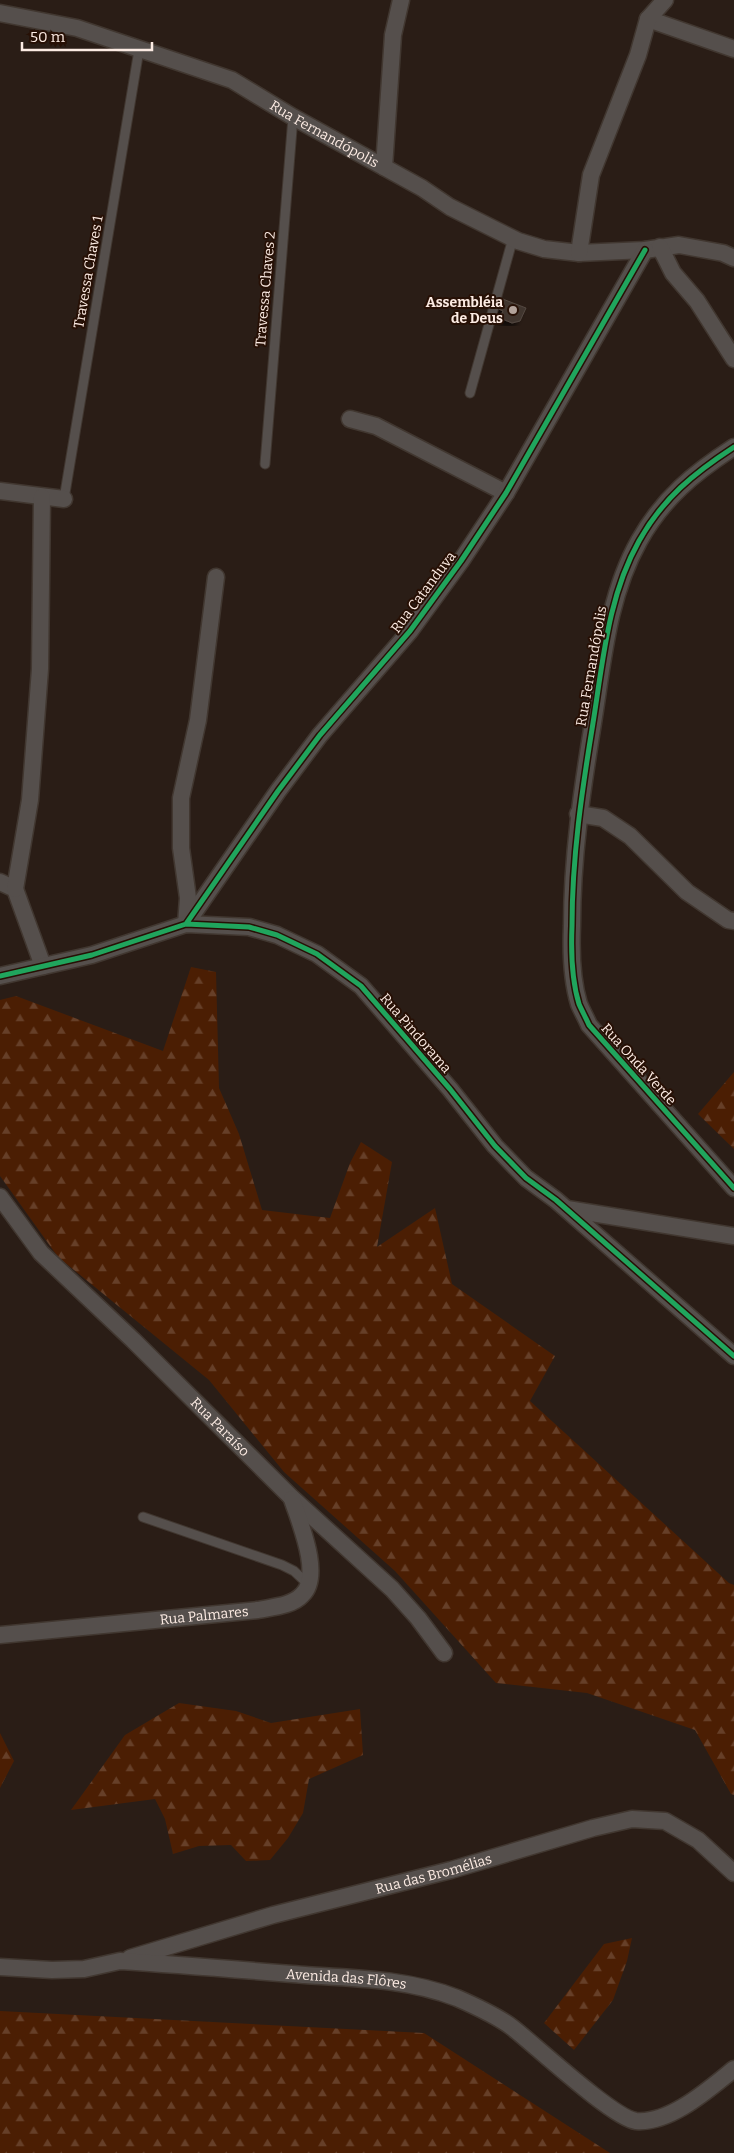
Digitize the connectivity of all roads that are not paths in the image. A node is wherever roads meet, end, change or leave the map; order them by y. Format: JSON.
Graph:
{"nodes":[{"id":1,"x":401,"y":0,"type":"edge"},
{"id":2,"x":665,"y":0,"type":"edge"},
{"id":3,"x":0,"y":14,"type":"edge"},
{"id":4,"x":648,"y":19,"type":"junction"},
{"id":5,"x":734,"y":49,"type":"edge"},
{"id":6,"x":139,"y":50,"type":"junction"},
{"id":7,"x":293,"y":117,"type":"junction"},
{"id":8,"x":384,"y":167,"type":"junction"},
{"id":9,"x":513,"y":238,"type":"junction"},
{"id":10,"x":652,"y":248,"type":"junction"},
{"id":11,"x":579,"y":253,"type":"junction"},
{"id":12,"x":734,"y":258,"type":"edge"},
{"id":13,"x":734,"y":359,"type":"edge"},
{"id":14,"x":470,"y":392,"type":"dead end"},
{"id":15,"x":350,"y":419,"type":"dead end"},
{"id":16,"x":734,"y":446,"type":"edge"},
{"id":17,"x":264,"y":464,"type":"dead end"},
{"id":18,"x":0,"y":491,"type":"edge"},
{"id":19,"x":506,"y":493,"type":"junction"},
{"id":20,"x":42,"y":497,"type":"junction"},
{"id":21,"x":64,"y":499,"type":"joint"},
{"id":22,"x":216,"y":576,"type":"dead end"},
{"id":23,"x":578,"y":814,"type":"junction"},
{"id":24,"x":7,"y":886,"type":"edge"},
{"id":25,"x":734,"y":921,"type":"edge"},
{"id":26,"x":186,"y":924,"type":"junction"},
{"id":27,"x":43,"y":966,"type":"junction"},
{"id":28,"x":0,"y":976,"type":"edge"},
{"id":29,"x":734,"y":1188,"type":"edge"},
{"id":30,"x":0,"y":1197,"type":"edge"},
{"id":31,"x":567,"y":1209,"type":"junction"},
{"id":32,"x":734,"y":1236,"type":"edge"},
{"id":33,"x":734,"y":1356,"type":"edge"},
{"id":34,"x":291,"y":1497,"type":"junction"},
{"id":35,"x":143,"y":1517,"type":"dead end"},
{"id":36,"x":308,"y":1585,"type":"junction"},
{"id":37,"x":0,"y":1635,"type":"edge"},
{"id":38,"x":444,"y":1653,"type":"dead end"},
{"id":39,"x":734,"y":1873,"type":"edge"},
{"id":40,"x":120,"y":1961,"type":"junction"},
{"id":41,"x":0,"y":1967,"type":"edge"},
{"id":42,"x":734,"y":2069,"type":"edge"}],
"edges":[{"from":1,"to":8,"type":"street"},
{"from":2,"to":4,"type":"street"},
{"from":3,"to":6,"type":"street","name":"Rua Fernandópolis"},
{"from":4,"to":5,"type":"street"},
{"from":4,"to":11,"type":"street"},
{"from":6,"to":7,"type":"street","name":"Rua Fernandópolis"},
{"from":6,"to":21,"type":"lane","name":"Travessa Chaves 1"},
{"from":7,"to":8,"type":"street","name":"Rua Fernandópolis"},
{"from":7,"to":17,"type":"lane","name":"Travessa Chaves 2"},
{"from":8,"to":9,"type":"street","name":"Rua Fernandópolis"},
{"from":9,"to":11,"type":"street","name":"Rua Fernandópolis"},
{"from":9,"to":14,"type":"lane"},
{"from":10,"to":11,"type":"street","name":"Rua Fernandópolis"},
{"from":10,"to":12,"type":"street","name":"Rua Fernandópolis"},
{"from":10,"to":13,"type":"street"},
{"from":10,"to":19,"type":"street","name":"Rua Catanduva"},
{"from":15,"to":19,"type":"street"},
{"from":16,"to":23,"type":"street","name":"Rua Fernandópolis"},
{"from":18,"to":20,"type":"street"},
{"from":19,"to":26,"type":"street","name":"Rua Catanduva"},
{"from":20,"to":21,"type":"street"},
{"from":20,"to":24,"type":"street"},
{"from":22,"to":26,"type":"street"},
{"from":23,"to":25,"type":"street"},
{"from":23,"to":29,"type":"street","name":"Rua Onda Verde"},
{"from":24,"to":27,"type":"street"},
{"from":26,"to":27,"type":"street","name":"Rua Pindorama"},
{"from":26,"to":31,"type":"street","name":"Rua Pindorama"},
{"from":27,"to":28,"type":"street","name":"Rua Pindorama"},
{"from":30,"to":34,"type":"street","name":"Rua Paraíso"},
{"from":31,"to":32,"type":"street"},
{"from":31,"to":33,"type":"street","name":"Rua Pindorama"},
{"from":34,"to":36,"type":"street"},
{"from":34,"to":38,"type":"street","name":"Rua Paraíso"},
{"from":35,"to":36,"type":"lane"},
{"from":36,"to":37,"type":"street","name":"Rua Palmares"},
{"from":39,"to":40,"type":"street","name":"Rua das Bromélias"},
{"from":40,"to":41,"type":"street","name":"Avenida das Flôres"},
{"from":40,"to":42,"type":"street","name":"Avenida das Flôres"}]}
